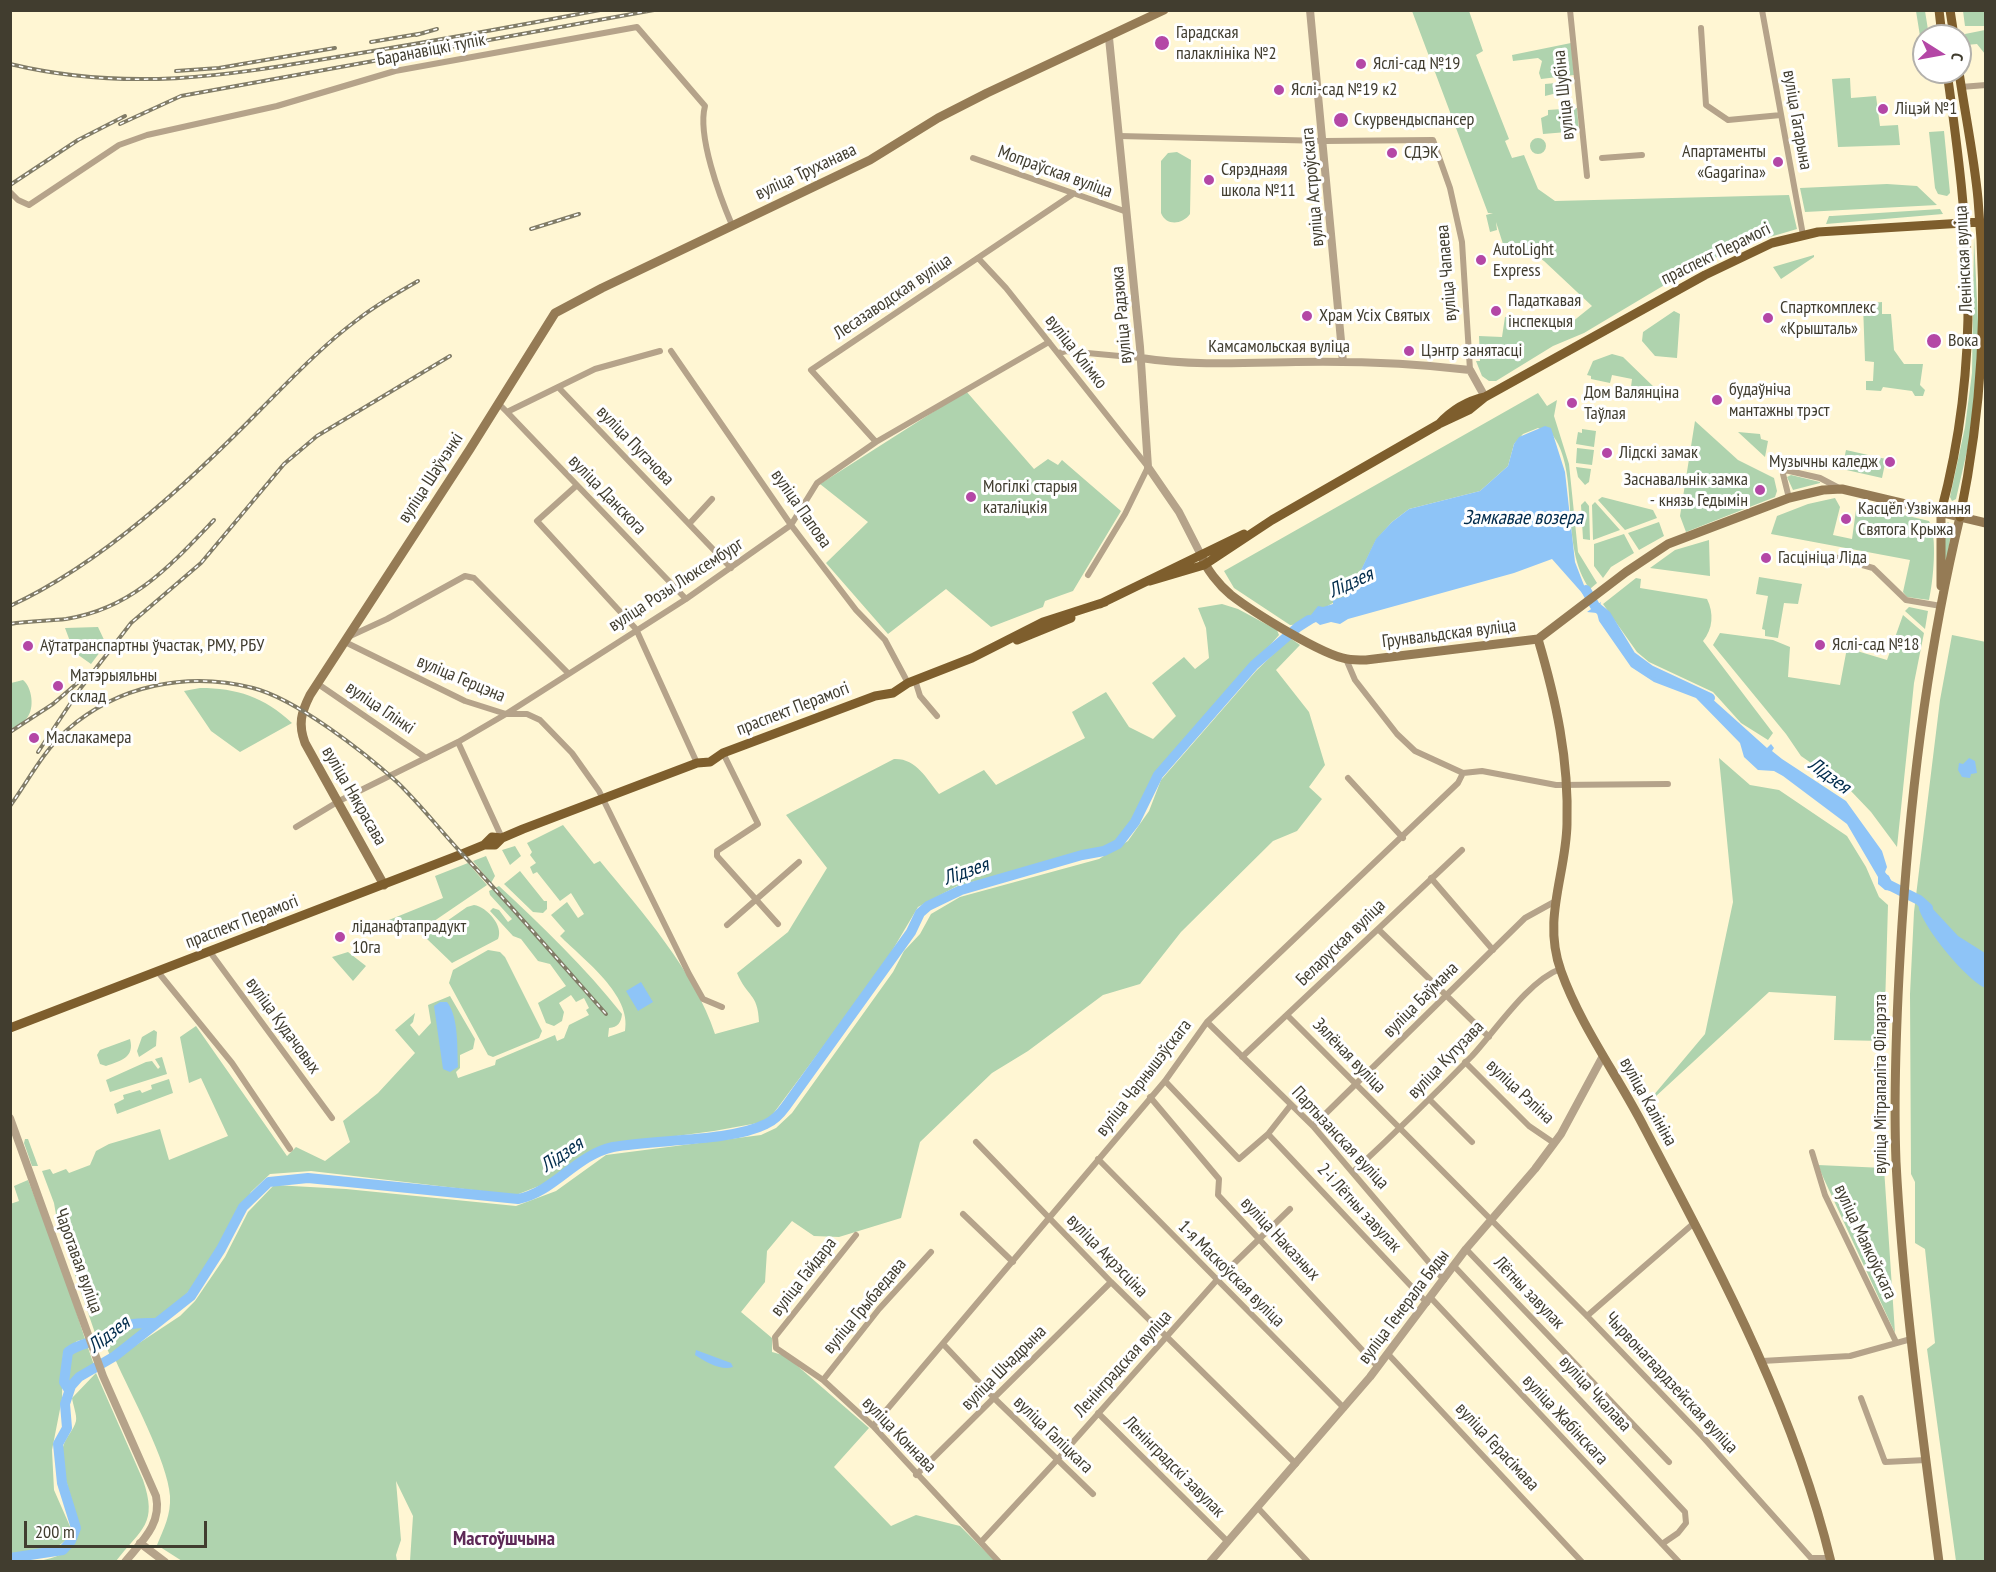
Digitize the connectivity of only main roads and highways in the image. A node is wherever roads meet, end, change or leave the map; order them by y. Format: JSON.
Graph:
{"nodes":[{"id":1,"x":1164,"y":10,"type":"edge"},
{"id":2,"x":1949,"y":84,"type":"edge"},
{"id":3,"x":1961,"y":84,"type":"edge"},
{"id":4,"x":1983,"y":222,"type":"edge"},
{"id":5,"x":1967,"y":223,"type":"junction"},
{"id":6,"x":499,"y":404,"type":"joint"},
{"id":7,"x":1941,"y":512,"type":"junction"},
{"id":8,"x":1960,"y":517,"type":"junction"},
{"id":9,"x":1272,"y":520,"type":"junction"},
{"id":10,"x":1986,"y":523,"type":"edge"},
{"id":11,"x":1201,"y":555,"type":"junction"},
{"id":12,"x":1204,"y":565,"type":"junction"},
{"id":13,"x":1149,"y":581,"type":"junction"},
{"id":14,"x":1941,"y":606,"type":"junction"},
{"id":15,"x":1538,"y":639,"type":"junction"},
{"id":16,"x":300,"y":721,"type":"joint"},
{"id":17,"x":384,"y":885,"type":"junction"},
{"id":18,"x":10,"y":1028,"type":"edge"},
{"id":19,"x":1830,"y":1560,"type":"edge"},
{"id":20,"x":1939,"y":1562,"type":"edge"}],
"edges":[{"from":1,"to":6,"type":"main road","name":"вуліца Труханава"},
{"from":2,"to":5,"type":"main road","name":"Ленінская вуліца"},
{"from":3,"to":4,"type":"main road","name":"Ленінская вуліца"},
{"from":4,"to":5,"type":"main road","name":"праспект Перамогі"},
{"from":4,"to":8,"type":"main road","name":"Ленінская вуліца"},
{"from":5,"to":7,"type":"main road","name":"Ленінская вуліца"},
{"from":5,"to":9,"type":"main road","name":"праспект Перамогі"},
{"from":6,"to":16,"type":"main road","name":"вуліца Шаўчэнкі"},
{"from":7,"to":8,"type":"main road","name":"Грунвальдская вуліца"},
{"from":7,"to":14,"type":"main road","name":"вуліца Мітрапаліта Філарэта"},
{"from":7,"to":15,"type":"main road","name":"Грунвальдская вуліца"},
{"from":8,"to":10,"type":"main road","name":"Грунвальдская вуліца"},
{"from":8,"to":14,"type":"main road","name":"вуліца Мітрапаліта Філарэта"},
{"from":9,"to":11,"type":"main road","name":"праспект Перамогі"},
{"from":9,"to":12,"type":"main road","name":"праспект Перамогі"},
{"from":11,"to":12,"type":"main road","name":"Грунвальдская вуліца"},
{"from":11,"to":13,"type":"main road","name":"праспект Перамогі"},
{"from":12,"to":13,"type":"main road","name":"праспект Перамогі"},
{"from":12,"to":15,"type":"main road","name":"Грунвальдская вуліца"},
{"from":13,"to":17,"type":"main road","name":"праспект Перамогі"},
{"from":14,"to":20,"type":"main road","name":"вуліца Мітрапаліта Філарэта"},
{"from":15,"to":19,"type":"main road","name":"вуліца Калініна"},
{"from":16,"to":17,"type":"main road","name":"вуліца Някрасава"},
{"from":17,"to":18,"type":"main road","name":"праспект Перамогі"}]}
